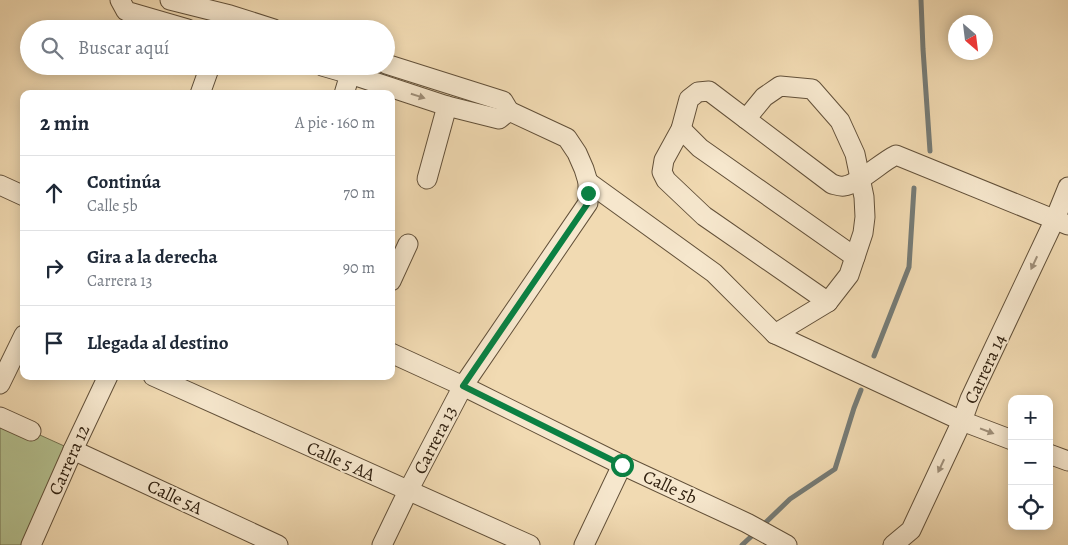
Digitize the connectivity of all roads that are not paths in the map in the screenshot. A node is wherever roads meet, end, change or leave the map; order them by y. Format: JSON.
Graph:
{"nodes":[{"id":1,"x":120,"y":0,"type":"edge"},
{"id":2,"x":170,"y":0,"type":"edge"},
{"id":3,"x":232,"y":7,"type":"edge"},
{"id":4,"x":157,"y":20,"type":"edge"},
{"id":5,"x":257,"y":20,"type":"edge"},
{"id":6,"x":395,"y":67,"type":"edge"},
{"id":7,"x":207,"y":75,"type":"edge"},
{"id":8,"x":350,"y":75,"type":"edge"},
{"id":9,"x":353,"y":75,"type":"edge"},
{"id":10,"x":201,"y":90,"type":"edge"},
{"id":11,"x":345,"y":90,"type":"edge"},
{"id":12,"x":448,"y":106,"type":"junction"},
{"id":13,"x":509,"y":111,"type":"junction"},
{"id":14,"x":746,"y":119,"type":"junction"},
{"id":15,"x":680,"y":129,"type":"junction"},
{"id":16,"x":427,"y":179,"type":"dead end"},
{"id":17,"x":860,"y":180,"type":"junction"},
{"id":18,"x":588,"y":182,"type":"junction"},
{"id":19,"x":0,"y":185,"type":"edge"},
{"id":20,"x":1068,"y":187,"type":"edge"},
{"id":21,"x":20,"y":194,"type":"edge"},
{"id":22,"x":1062,"y":222,"type":"edge"},
{"id":23,"x":408,"y":244,"type":"dead end"},
{"id":24,"x":855,"y":257,"type":"junction"},
{"id":25,"x":395,"y":272,"type":"edge"},
{"id":26,"x":828,"y":302,"type":"junction"},
{"id":27,"x":775,"y":334,"type":"junction"},
{"id":28,"x":20,"y":343,"type":"edge"},
{"id":29,"x":395,"y":355,"type":"edge"},
{"id":30,"x":106,"y":380,"type":"edge"},
{"id":31,"x":162,"y":380,"type":"edge"},
{"id":32,"x":0,"y":384,"type":"edge"},
{"id":33,"x":463,"y":386,"type":"junction"},
{"id":34,"x":0,"y":417,"type":"edge"},
{"id":35,"x":962,"y":421,"type":"junction"},
{"id":36,"x":31,"y":431,"type":"dead end"},
{"id":37,"x":1008,"y":438,"type":"edge"},
{"id":38,"x":73,"y":450,"type":"junction"},
{"id":39,"x":1053,"y":455,"type":"edge"},
{"id":40,"x":1068,"y":461,"type":"edge"},
{"id":41,"x":622,"y":465,"type":"junction"},
{"id":42,"x":408,"y":491,"type":"junction"},
{"id":43,"x":31,"y":545,"type":"edge"},
{"id":44,"x":278,"y":545,"type":"edge"},
{"id":45,"x":382,"y":545,"type":"edge"},
{"id":46,"x":530,"y":545,"type":"edge"},
{"id":47,"x":584,"y":545,"type":"edge"},
{"id":48,"x":787,"y":545,"type":"edge"},
{"id":49,"x":893,"y":545,"type":"edge"}],
"edges":[{"from":1,"to":4,"type":"street"},
{"from":2,"to":3,"type":"street"},
{"from":3,"to":5,"type":"street"},
{"from":6,"to":13,"type":"street","name":"Carrera 13"},
{"from":7,"to":10,"type":"street"},
{"from":8,"to":11,"type":"street"},
{"from":9,"to":12,"type":"street","one_way":true},
{"from":12,"to":13,"type":"street"},
{"from":12,"to":16,"type":"street"},
{"from":13,"to":18,"type":"street","name":"Carrera 13"},
{"from":14,"to":15,"type":"street"},
{"from":14,"to":17,"type":"street"},
{"from":14,"to":17,"type":"street"},
{"from":15,"to":24,"type":"street"},
{"from":15,"to":26,"type":"street"},
{"from":17,"to":22,"type":"street"},
{"from":17,"to":24,"type":"street"},
{"from":18,"to":27,"type":"street"},
{"from":18,"to":33,"type":"street","name":"Carrera 13"},
{"from":19,"to":21,"type":"street"},
{"from":20,"to":22,"type":"street","name":"Carrera 14"},
{"from":22,"to":35,"type":"street","name":"Carrera 14","one_way":true},
{"from":23,"to":25,"type":"street"},
{"from":24,"to":26,"type":"street"},
{"from":26,"to":27,"type":"street"},
{"from":27,"to":35,"type":"street"},
{"from":28,"to":32,"type":"street"},
{"from":29,"to":33,"type":"street","name":"Calle 5b"},
{"from":30,"to":38,"type":"street","name":"Carrera 12"},
{"from":31,"to":42,"type":"street","name":"Calle 5 AA"},
{"from":33,"to":41,"type":"street","name":"Calle 5b"},
{"from":33,"to":42,"type":"street","name":"Carrera 13"},
{"from":34,"to":36,"type":"street"},
{"from":35,"to":37,"type":"street","one_way":true},
{"from":35,"to":49,"type":"street","name":"Carrera 14","one_way":true},
{"from":38,"to":43,"type":"street","name":"Carrera 12"},
{"from":38,"to":44,"type":"street","name":"Calle 5A"},
{"from":39,"to":40,"type":"street"},
{"from":41,"to":47,"type":"street"},
{"from":41,"to":48,"type":"street","name":"Calle 5b"},
{"from":42,"to":45,"type":"street","name":"Carrera 13"},
{"from":42,"to":46,"type":"street","name":"Calle 5 AA"}]}
